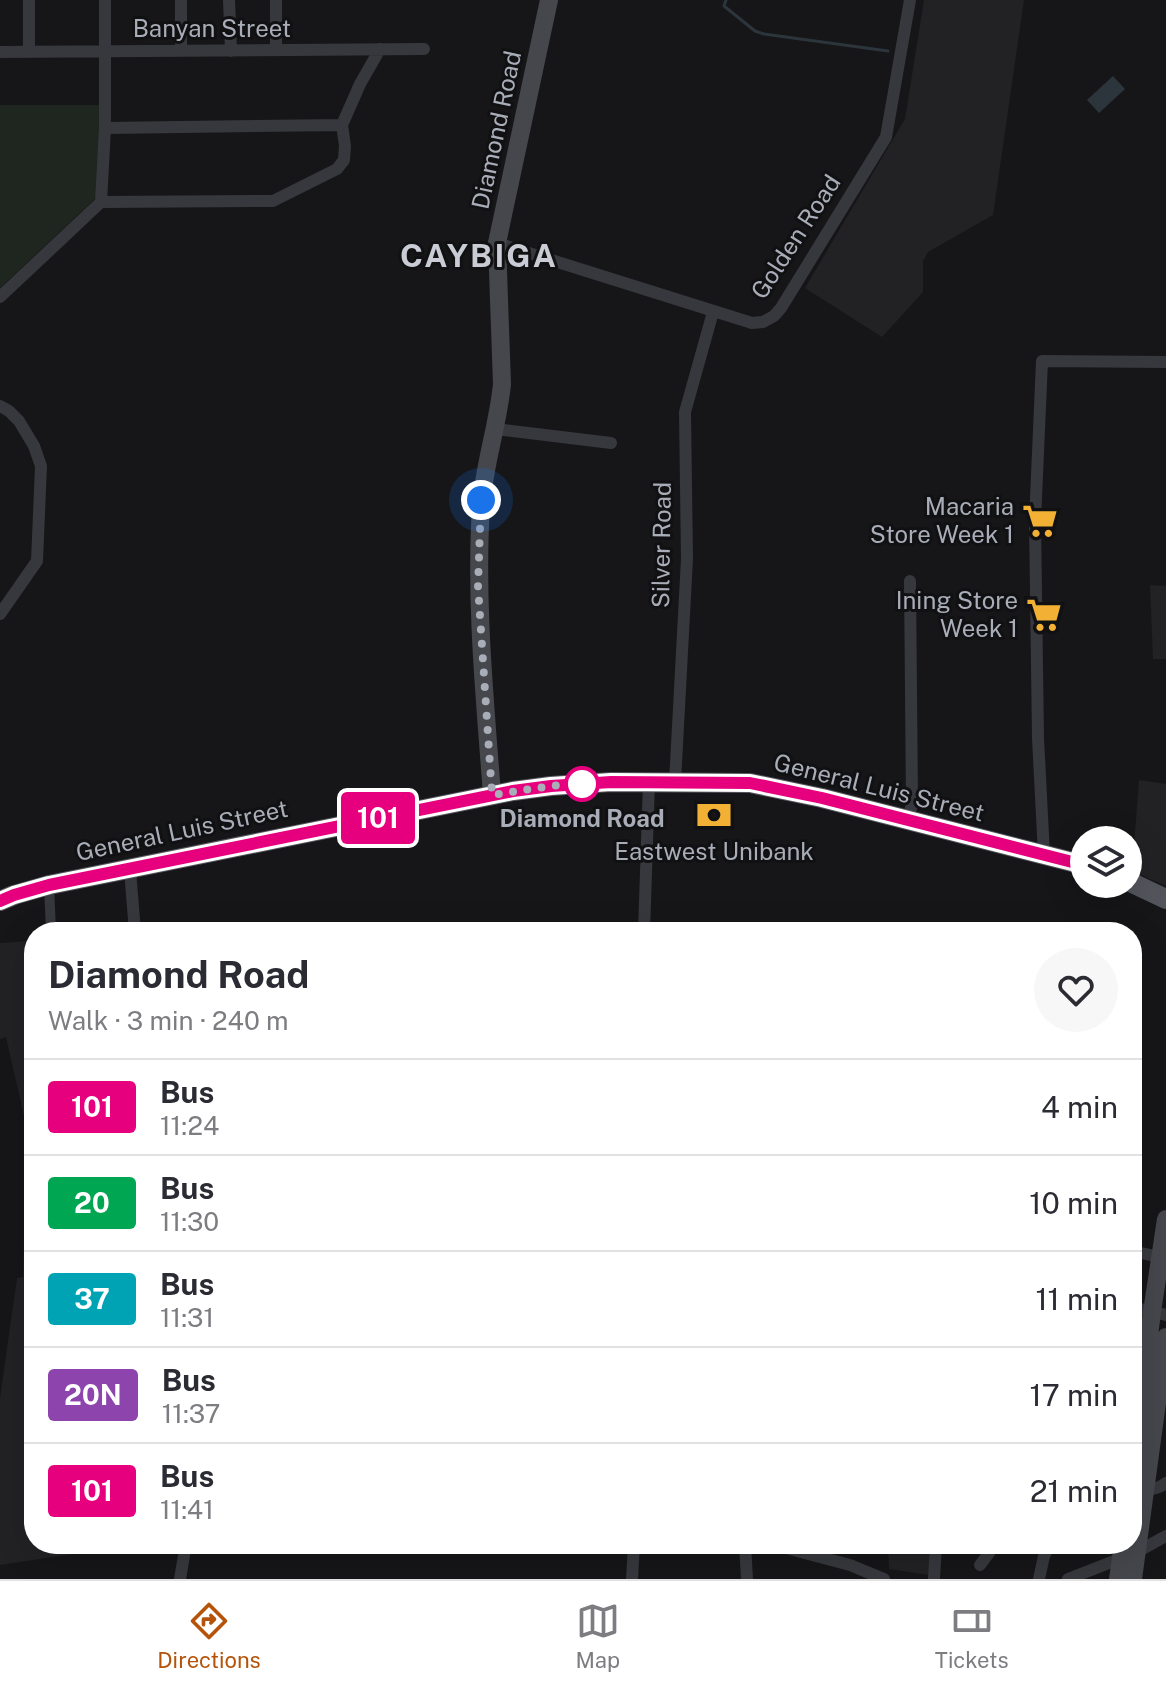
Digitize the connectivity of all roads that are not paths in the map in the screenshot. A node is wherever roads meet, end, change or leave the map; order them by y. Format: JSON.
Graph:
{"nodes":[{"id":1,"x":29,"y":0,"type":"edge"},
{"id":2,"x":105,"y":0,"type":"edge"},
{"id":3,"x":181,"y":0,"type":"edge"},
{"id":4,"x":229,"y":0,"type":"edge"},
{"id":5,"x":276,"y":0,"type":"edge"},
{"id":6,"x":549,"y":0,"type":"edge"},
{"id":7,"x":910,"y":0,"type":"edge"},
{"id":8,"x":380,"y":49,"type":"junction"},
{"id":9,"x":424,"y":49,"type":"dead end"},
{"id":10,"x":276,"y":50,"type":"junction"},
{"id":11,"x":105,"y":51,"type":"junction"},
{"id":12,"x":181,"y":51,"type":"junction"},
{"id":13,"x":231,"y":51,"type":"junction"},
{"id":14,"x":0,"y":52,"type":"edge"},
{"id":15,"x":29,"y":52,"type":"junction"},
{"id":16,"x":342,"y":125,"type":"junction"},
{"id":17,"x":105,"y":128,"type":"junction"},
{"id":18,"x":101,"y":202,"type":"junction"},
{"id":19,"x":497,"y":243,"type":"junction"},
{"id":20,"x":0,"y":297,"type":"edge"},
{"id":21,"x":713,"y":312,"type":"junction"},
{"id":22,"x":1166,"y":362,"type":"edge"},
{"id":23,"x":0,"y":406,"type":"edge"},
{"id":24,"x":495,"y":429,"type":"junction"},
{"id":25,"x":611,"y":443,"type":"dead end"},
{"id":26,"x":910,"y":581,"type":"dead end"},
{"id":27,"x":0,"y":614,"type":"edge"},
{"id":28,"x":649,"y":782,"type":"junction"},
{"id":29,"x":675,"y":782,"type":"junction"},
{"id":30,"x":492,"y":795,"type":"junction"},
{"id":31,"x":908,"y":820,"type":"junction"},
{"id":32,"x":1044,"y":855,"type":"junction"},
{"id":33,"x":1070,"y":862,"type":"edge"},
{"id":34,"x":130,"y":870,"type":"junction"},
{"id":35,"x":49,"y":885,"type":"junction"},
{"id":36,"x":1142,"y":888,"type":"edge"},
{"id":37,"x":1166,"y":899,"type":"edge"},
{"id":38,"x":0,"y":901,"type":"edge"},
{"id":39,"x":51,"y":922,"type":"edge"},
{"id":40,"x":134,"y":922,"type":"edge"},
{"id":41,"x":644,"y":922,"type":"edge"},
{"id":42,"x":1166,"y":1219,"type":"edge"},
{"id":43,"x":1142,"y":1253,"type":"edge"},
{"id":44,"x":1163,"y":1258,"type":"edge"},
{"id":45,"x":1159,"y":1314,"type":"edge"},
{"id":46,"x":1166,"y":1337,"type":"edge"},
{"id":47,"x":1142,"y":1354,"type":"edge"},
{"id":48,"x":1142,"y":1383,"type":"edge"},
{"id":49,"x":1148,"y":1413,"type":"edge"},
{"id":50,"x":1142,"y":1435,"type":"edge"},
{"id":51,"x":1142,"y":1464,"type":"edge"},
{"id":52,"x":1166,"y":1483,"type":"edge"},
{"id":53,"x":1142,"y":1489,"type":"edge"},
{"id":54,"x":1166,"y":1536,"type":"edge"},
{"id":55,"x":1142,"y":1545,"type":"edge"},
{"id":56,"x":184,"y":1554,"type":"edge"},
{"id":57,"x":633,"y":1554,"type":"edge"},
{"id":58,"x":746,"y":1554,"type":"edge"},
{"id":59,"x":809,"y":1554,"type":"edge"},
{"id":60,"x":935,"y":1554,"type":"edge"},
{"id":61,"x":988,"y":1554,"type":"edge"},
{"id":62,"x":1045,"y":1554,"type":"edge"},
{"id":63,"x":1121,"y":1554,"type":"edge"},
{"id":64,"x":1126,"y":1554,"type":"edge"},
{"id":65,"x":1128,"y":1554,"type":"edge"},
{"id":66,"x":980,"y":1565,"type":"dead end"},
{"id":67,"x":180,"y":1579,"type":"edge"},
{"id":68,"x":632,"y":1579,"type":"edge"},
{"id":69,"x":747,"y":1579,"type":"edge"},
{"id":70,"x":884,"y":1579,"type":"edge"},
{"id":71,"x":934,"y":1579,"type":"edge"},
{"id":72,"x":1039,"y":1579,"type":"edge"},
{"id":73,"x":1068,"y":1579,"type":"edge"},
{"id":74,"x":1118,"y":1579,"type":"edge"},
{"id":75,"x":1133,"y":1579,"type":"edge"}],
"edges":[{"from":1,"to":15,"type":"street"},
{"from":2,"to":11,"type":"street"},
{"from":3,"to":12,"type":"street"},
{"from":4,"to":13,"type":"street"},
{"from":5,"to":10,"type":"street"},
{"from":6,"to":19,"type":"main road","name":"Diamond Road"},
{"from":7,"to":21,"type":"street","name":"Golden Road"},
{"from":8,"to":9,"type":"street","name":"Banyan Street"},
{"from":8,"to":10,"type":"street","name":"Banyan Street"},
{"from":8,"to":16,"type":"street"},
{"from":10,"to":13,"type":"street","name":"Banyan Street"},
{"from":11,"to":12,"type":"street","name":"Banyan Street"},
{"from":11,"to":15,"type":"street","name":"Banyan Street"},
{"from":11,"to":17,"type":"street"},
{"from":12,"to":13,"type":"street","name":"Banyan Street"},
{"from":14,"to":15,"type":"street","name":"Banyan Street"},
{"from":16,"to":17,"type":"street"},
{"from":16,"to":18,"type":"street"},
{"from":17,"to":18,"type":"street"},
{"from":18,"to":20,"type":"street"},
{"from":19,"to":21,"type":"street","name":"Golden Road"},
{"from":19,"to":24,"type":"main road","name":"Diamond Road"},
{"from":21,"to":29,"type":"street","name":"Silver Road"},
{"from":22,"to":32,"type":"street"},
{"from":23,"to":27,"type":"street"},
{"from":24,"to":25,"type":"street"},
{"from":24,"to":30,"type":"main road","name":"Diamond Road"},
{"from":26,"to":31,"type":"street"},
{"from":28,"to":29,"type":"main road","name":"General Luis Street"},
{"from":28,"to":30,"type":"main road","name":"General Luis Street"},
{"from":28,"to":41,"type":"street"},
{"from":29,"to":31,"type":"main road","name":"General Luis Street"},
{"from":30,"to":34,"type":"main road","name":"General Luis Street"},
{"from":31,"to":32,"type":"main road","name":"General Luis Street"},
{"from":32,"to":33,"type":"main road","name":"General Luis Street"},
{"from":34,"to":35,"type":"main road","name":"General Luis Street"},
{"from":34,"to":40,"type":"street"},
{"from":35,"to":38,"type":"main road","name":"General Luis Street"},
{"from":35,"to":39,"type":"street"},
{"from":36,"to":37,"type":"main road"},
{"from":42,"to":44,"type":"main road"},
{"from":43,"to":44,"type":"street"},
{"from":44,"to":45,"type":"main road"},
{"from":45,"to":47,"type":"main road"},
{"from":46,"to":49,"type":"main road"},
{"from":48,"to":49,"type":"main road"},
{"from":49,"to":50,"type":"main road"},
{"from":49,"to":51,"type":"main road"},
{"from":52,"to":53,"type":"street"},
{"from":54,"to":55,"type":"street"},
{"from":56,"to":67,"type":"street"},
{"from":57,"to":68,"type":"street"},
{"from":58,"to":69,"type":"street"},
{"from":59,"to":70,"type":"street"},
{"from":60,"to":71,"type":"street"},
{"from":61,"to":66,"type":"street"},
{"from":62,"to":72,"type":"street"},
{"from":63,"to":73,"type":"street"},
{"from":64,"to":74,"type":"main road"},
{"from":65,"to":75,"type":"main road"}]}
